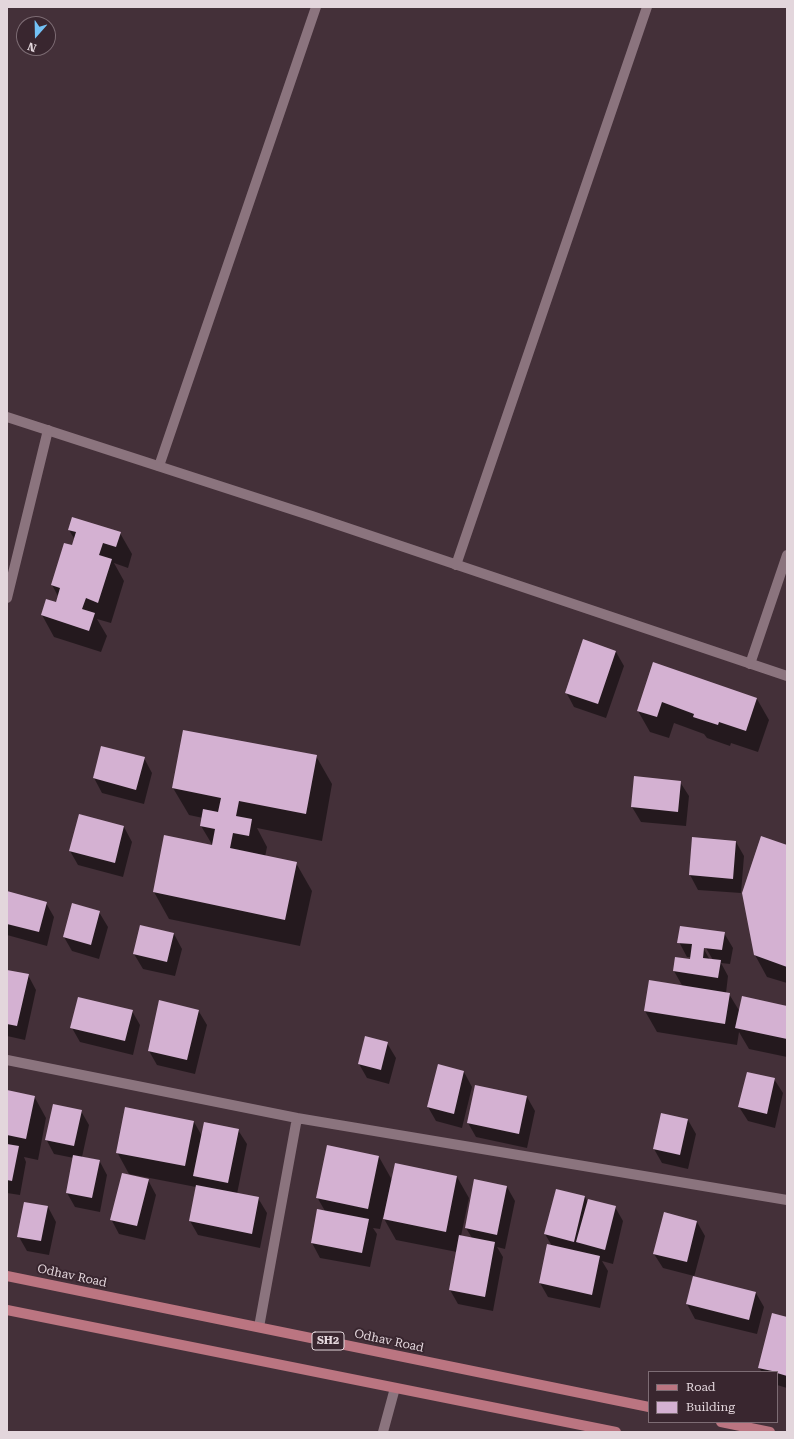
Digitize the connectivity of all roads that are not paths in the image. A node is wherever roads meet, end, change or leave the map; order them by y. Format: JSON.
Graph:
{"nodes":[{"id":1,"x":316,"y":7,"type":"edge"},
{"id":2,"x":647,"y":7,"type":"edge"},
{"id":3,"x":7,"y":417,"type":"edge"},
{"id":4,"x":48,"y":430,"type":"junction"},
{"id":5,"x":159,"y":466,"type":"junction"},
{"id":6,"x":787,"y":555,"type":"edge"},
{"id":7,"x":456,"y":565,"type":"junction"},
{"id":8,"x":7,"y":598,"type":"edge"},
{"id":9,"x":750,"y":664,"type":"junction"},
{"id":10,"x":787,"y":676,"type":"edge"},
{"id":11,"x":7,"y":1060,"type":"edge"},
{"id":12,"x":297,"y":1118,"type":"junction"},
{"id":13,"x":787,"y":1200,"type":"edge"},
{"id":14,"x":7,"y":1276,"type":"edge"},
{"id":15,"x":7,"y":1310,"type":"edge"},
{"id":16,"x":259,"y":1327,"type":"junction"},
{"id":17,"x":395,"y":1388,"type":"junction"},
{"id":18,"x":648,"y":1407,"type":"edge"},
{"id":19,"x":726,"y":1423,"type":"edge"},
{"id":20,"x":576,"y":1428,"type":"edge"},
{"id":21,"x":383,"y":1432,"type":"edge"},
{"id":22,"x":616,"y":1432,"type":"edge"},
{"id":23,"x":770,"y":1432,"type":"edge"}],
"edges":[{"from":1,"to":5,"type":"street"},
{"from":2,"to":7,"type":"street"},
{"from":3,"to":4,"type":"street"},
{"from":4,"to":5,"type":"street"},
{"from":4,"to":8,"type":"street"},
{"from":5,"to":7,"type":"street"},
{"from":6,"to":9,"type":"street"},
{"from":7,"to":9,"type":"street"},
{"from":9,"to":10,"type":"street"},
{"from":11,"to":12,"type":"street"},
{"from":12,"to":13,"type":"street"},
{"from":12,"to":16,"type":"street"},
{"from":14,"to":16,"type":"main road","name":"Odhav Road","number":"SH2"},
{"from":15,"to":17,"type":"main road"},
{"from":16,"to":18,"type":"main road","name":"Odhav Road","number":"SH2"},
{"from":17,"to":20,"type":"main road"},
{"from":17,"to":21,"type":"street"},
{"from":19,"to":23,"type":"main road"},
{"from":20,"to":22,"type":"main road"}]}
